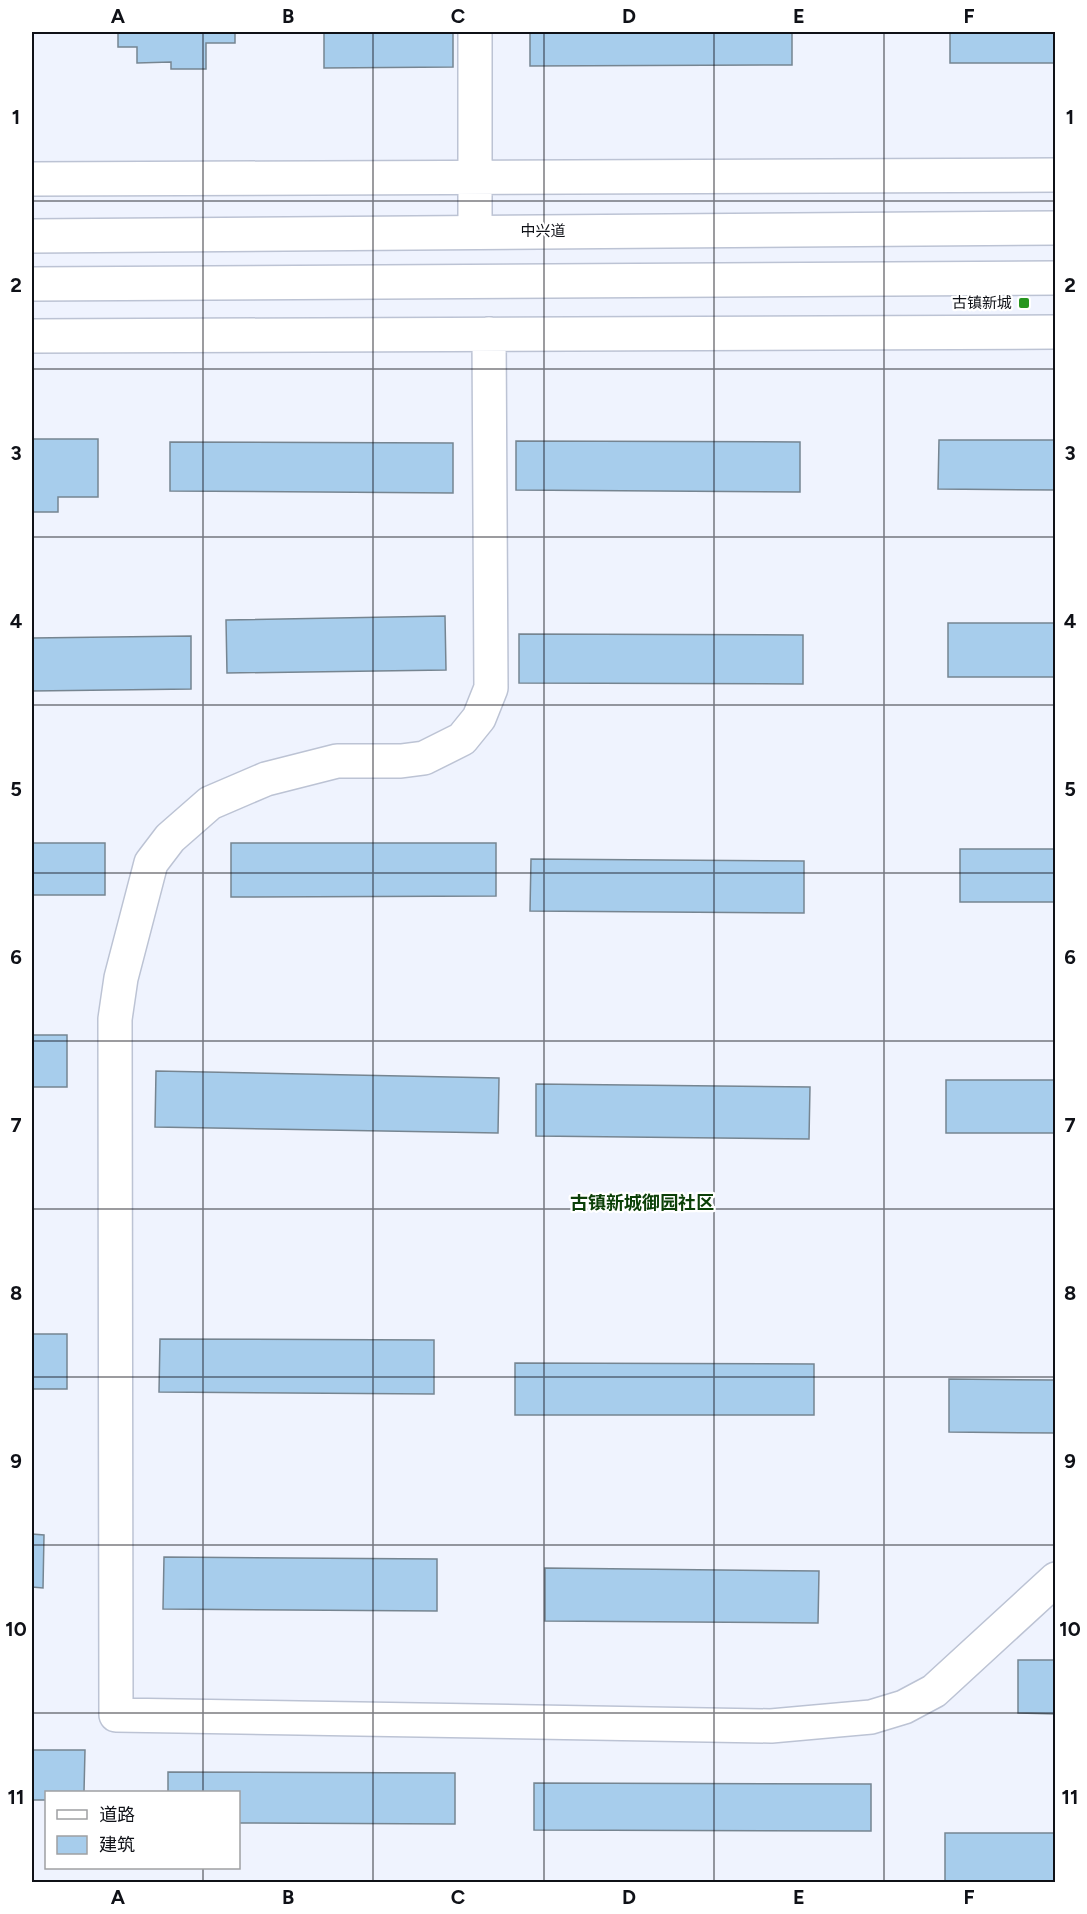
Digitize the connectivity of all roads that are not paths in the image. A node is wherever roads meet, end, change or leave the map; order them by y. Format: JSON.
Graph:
{"nodes":[{"id":1,"x":475,"y":32,"type":"edge"},
{"id":2,"x":1056,"y":175,"type":"edge"},
{"id":3,"x":475,"y":177,"type":"junction"},
{"id":4,"x":32,"y":179,"type":"edge"},
{"id":5,"x":1056,"y":228,"type":"edge"},
{"id":6,"x":475,"y":231,"type":"junction"},
{"id":7,"x":32,"y":236,"type":"edge"},
{"id":8,"x":1056,"y":278,"type":"edge"},
{"id":9,"x":32,"y":284,"type":"edge"},
{"id":10,"x":1056,"y":332,"type":"edge"},
{"id":11,"x":489,"y":334,"type":"junction"},
{"id":12,"x":32,"y":336,"type":"edge"},
{"id":13,"x":1056,"y":1579,"type":"edge"}],
"edges":[{"from":1,"to":3,"type":"street"},
{"from":2,"to":3,"type":"street"},
{"from":3,"to":4,"type":"street"},
{"from":3,"to":6,"type":"street"},
{"from":5,"to":6,"type":"street","name":"中兴道"},
{"from":6,"to":7,"type":"street","name":"中兴道"},
{"from":8,"to":9,"type":"street"},
{"from":10,"to":11,"type":"street"},
{"from":11,"to":12,"type":"street"},
{"from":11,"to":13,"type":"street"}]}
